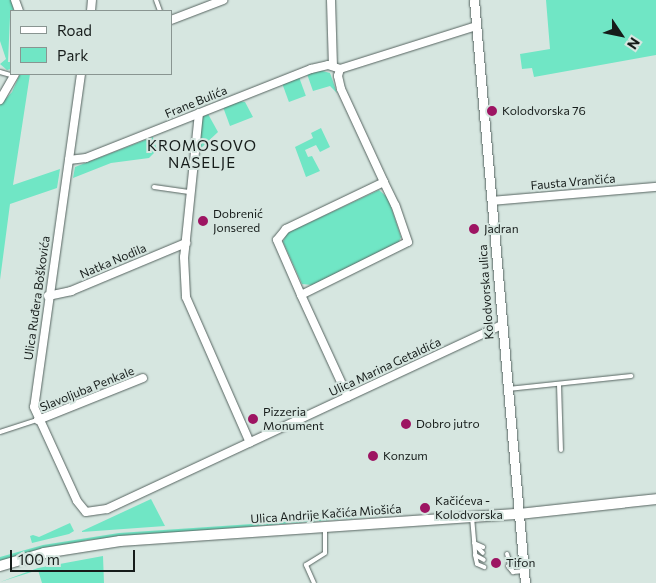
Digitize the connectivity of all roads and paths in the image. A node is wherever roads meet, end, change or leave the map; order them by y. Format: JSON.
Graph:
{"nodes":[{"id":1,"x":223,"y":0,"type":"edge"},
{"id":2,"x":331,"y":0,"type":"edge"},
{"id":3,"x":474,"y":0,"type":"edge"},
{"id":4,"x":172,"y":20,"type":"edge"},
{"id":5,"x":476,"y":26,"type":"junction"},
{"id":6,"x":337,"y":67,"type":"junction"},
{"id":7,"x":14,"y":75,"type":"edge"},
{"id":8,"x":81,"y":75,"type":"edge"},
{"id":9,"x":0,"y":100,"type":"edge"},
{"id":10,"x":198,"y":113,"type":"junction"},
{"id":11,"x":68,"y":160,"type":"junction"},
{"id":12,"x":384,"y":182,"type":"junction"},
{"id":13,"x":154,"y":187,"type":"dead end"},
{"id":14,"x":656,"y":187,"type":"edge"},
{"id":15,"x":192,"y":192,"type":"junction"},
{"id":16,"x":492,"y":201,"type":"junction"},
{"id":17,"x":186,"y":243,"type":"junction"},
{"id":18,"x":301,"y":295,"type":"junction"},
{"id":19,"x":48,"y":296,"type":"junction"},
{"id":20,"x":500,"y":326,"type":"junction"},
{"id":21,"x":630,"y":376,"type":"dead end"},
{"id":22,"x":143,"y":378,"type":"dead end"},
{"id":23,"x":559,"y":384,"type":"junction"},
{"id":24,"x":506,"y":389,"type":"junction"},
{"id":25,"x":348,"y":396,"type":"junction"},
{"id":26,"x":38,"y":420,"type":"junction"},
{"id":27,"x":0,"y":432,"type":"edge"},
{"id":28,"x":250,"y":443,"type":"junction"},
{"id":29,"x":561,"y":450,"type":"dead end"},
{"id":30,"x":656,"y":498,"type":"edge"},
{"id":31,"x":88,"y":512,"type":"joint"},
{"id":32,"x":519,"y":514,"type":"junction"},
{"id":33,"x":472,"y":517,"type":"junction"},
{"id":34,"x":325,"y":526,"type":"junction"},
{"id":35,"x":474,"y":543,"type":"junction"},
{"id":36,"x":483,"y":548,"type":"dead end"},
{"id":37,"x":483,"y":553,"type":"dead end"},
{"id":38,"x":508,"y":554,"type":"dead end"},
{"id":39,"x":475,"y":556,"type":"junction"},
{"id":40,"x":484,"y":560,"type":"dead end"},
{"id":41,"x":0,"y":566,"type":"edge"},
{"id":42,"x":484,"y":567,"type":"dead end"},
{"id":43,"x":524,"y":571,"type":"junction"},
{"id":44,"x":314,"y":583,"type":"edge"},
{"id":45,"x":525,"y":583,"type":"edge"}],
"edges":[{"from":1,"to":4,"type":"street"},
{"from":2,"to":6,"type":"street"},
{"from":3,"to":5,"type":"street","name":"Kolodvorska ulica"},
{"from":5,"to":6,"type":"street","name":"Frane Bulića"},
{"from":5,"to":16,"type":"street","name":"Kolodvorska ulica"},
{"from":6,"to":10,"type":"street","name":"Frane Bulića"},
{"from":6,"to":12,"type":"street"},
{"from":7,"to":9,"type":"street"},
{"from":8,"to":11,"type":"street","name":"Ulica Ruđera Boškovića"},
{"from":10,"to":11,"type":"street","name":"Frane Bulića"},
{"from":10,"to":15,"type":"street"},
{"from":11,"to":19,"type":"street","name":"Ulica Ruđera Boškovića"},
{"from":12,"to":18,"type":"street"},
{"from":12,"to":18,"type":"street"},
{"from":13,"to":15,"type":"lane"},
{"from":14,"to":16,"type":"street","name":"Fausta Vrančića"},
{"from":15,"to":17,"type":"street"},
{"from":16,"to":20,"type":"street","name":"Kolodvorska ulica"},
{"from":17,"to":19,"type":"street","name":"Natka Nodila"},
{"from":17,"to":28,"type":"street"},
{"from":18,"to":25,"type":"street"},
{"from":19,"to":26,"type":"street","name":"Ulica Ruđera Boškovića"},
{"from":20,"to":24,"type":"street","name":"Kolodvorska ulica"},
{"from":20,"to":25,"type":"street","name":"Ulica Marina Getaldića"},
{"from":21,"to":23,"type":"lane"},
{"from":22,"to":26,"type":"street","name":"Slavoljuba Penkale"},
{"from":23,"to":24,"type":"lane"},
{"from":23,"to":29,"type":"lane"},
{"from":24,"to":32,"type":"street","name":"Kolodvorska ulica"},
{"from":25,"to":28,"type":"street","name":"Ulica Marina Getaldića"},
{"from":26,"to":27,"type":"lane"},
{"from":26,"to":31,"type":"street","name":"Ulica Ruđera Boškovića"},
{"from":28,"to":31,"type":"street","name":"Ulica Marina Getaldića"},
{"from":30,"to":32,"type":"main road","name":"Ulica Andrije Kačića Miošića"},
{"from":32,"to":33,"type":"main road","name":"Ulica Andrije Kačića Miošića"},
{"from":32,"to":43,"type":"street","name":"Kolodvorska ulica"},
{"from":33,"to":34,"type":"main road","name":"Ulica Andrije Kačića Miošića"},
{"from":33,"to":35,"type":"lane"},
{"from":34,"to":41,"type":"main road","name":"Ulica Andrije Kačića Miošića"},
{"from":34,"to":44,"type":"lane"},
{"from":35,"to":36,"type":"lane"},
{"from":35,"to":37,"type":"lane"},
{"from":35,"to":39,"type":"lane"},
{"from":38,"to":43,"type":"lane"},
{"from":39,"to":40,"type":"lane"},
{"from":39,"to":42,"type":"lane"},
{"from":43,"to":45,"type":"street","name":"Kolodvorska ulica"}]}
